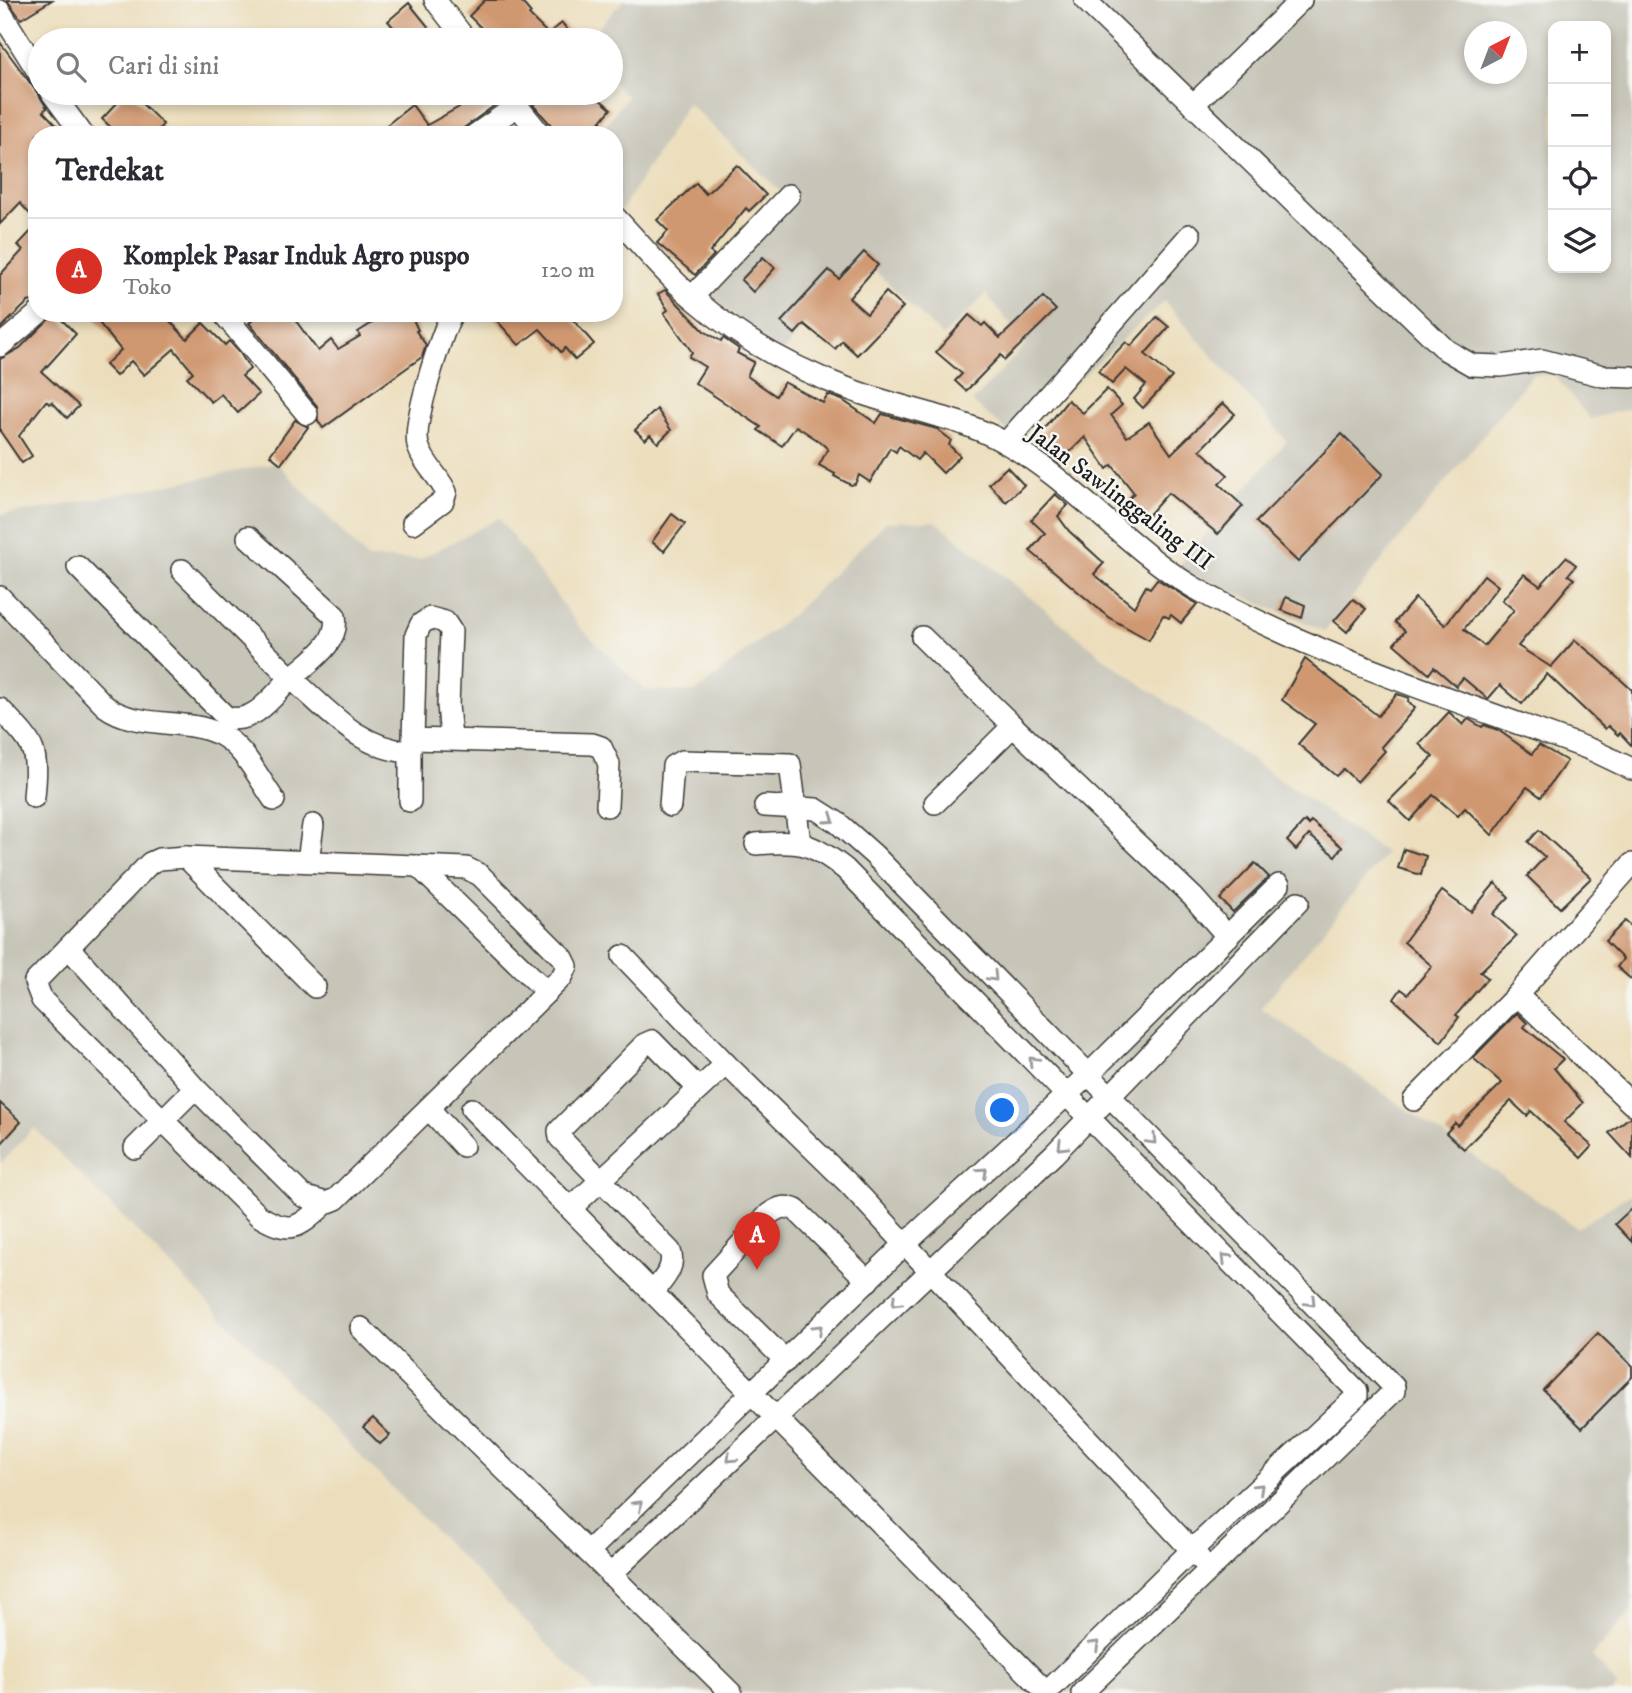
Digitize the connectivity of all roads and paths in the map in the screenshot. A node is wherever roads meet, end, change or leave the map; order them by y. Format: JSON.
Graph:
{"nodes":[{"id":1,"x":435,"y":0,"type":"edge"},
{"id":2,"x":1085,"y":0,"type":"edge"},
{"id":3,"x":1287,"y":4,"type":"edge"},
{"id":4,"x":0,"y":11,"type":"edge"},
{"id":5,"x":457,"y":28,"type":"edge"},
{"id":6,"x":28,"y":56,"type":"edge"},
{"id":7,"x":61,"y":105,"type":"edge"},
{"id":8,"x":507,"y":105,"type":"edge"},
{"id":9,"x":516,"y":105,"type":"edge"},
{"id":10,"x":1194,"y":105,"type":"junction"},
{"id":11,"x":76,"y":126,"type":"edge"},
{"id":12,"x":485,"y":126,"type":"edge"},
{"id":13,"x":534,"y":126,"type":"edge"},
{"id":14,"x":789,"y":195,"type":"dead end"},
{"id":15,"x":623,"y":225,"type":"edge"},
{"id":16,"x":1190,"y":235,"type":"dead end"},
{"id":17,"x":692,"y":298,"type":"junction"},
{"id":18,"x":28,"y":322,"type":"edge"},
{"id":19,"x":230,"y":322,"type":"edge"},
{"id":20,"x":448,"y":322,"type":"edge"},
{"id":21,"x":0,"y":346,"type":"edge"},
{"id":22,"x":1632,"y":377,"type":"edge"},
{"id":23,"x":307,"y":414,"type":"dead end"},
{"id":24,"x":1006,"y":443,"type":"junction"},
{"id":25,"x":413,"y":523,"type":"dead end"},
{"id":26,"x":248,"y":537,"type":"dead end"},
{"id":27,"x":78,"y":567,"type":"dead end"},
{"id":28,"x":182,"y":570,"type":"dead end"},
{"id":29,"x":0,"y":597,"type":"edge"},
{"id":30,"x":922,"y":637,"type":"dead end"},
{"id":31,"x":291,"y":678,"type":"junction"},
{"id":32,"x":0,"y":709,"type":"edge"},
{"id":33,"x":1013,"y":726,"type":"junction"},
{"id":34,"x":450,"y":728,"type":"junction"},
{"id":35,"x":411,"y":736,"type":"junction"},
{"id":36,"x":1632,"y":769,"type":"edge"},
{"id":37,"x":34,"y":797,"type":"dead end"},
{"id":38,"x":274,"y":800,"type":"dead end"},
{"id":39,"x":410,"y":801,"type":"dead end"},
{"id":40,"x":935,"y":803,"type":"dead end"},
{"id":41,"x":607,"y":806,"type":"dead end"},
{"id":42,"x":670,"y":806,"type":"dead end"},
{"id":43,"x":765,"y":806,"type":"dead end"},
{"id":44,"x":797,"y":806,"type":"junction"},
{"id":45,"x":313,"y":825,"type":"dead end"},
{"id":46,"x":800,"y":843,"type":"junction"},
{"id":47,"x":756,"y":844,"type":"dead end"},
{"id":48,"x":186,"y":858,"type":"junction"},
{"id":49,"x":308,"y":860,"type":"junction"},
{"id":50,"x":1632,"y":864,"type":"edge"},
{"id":51,"x":418,"y":866,"type":"junction"},
{"id":52,"x":1279,"y":885,"type":"dead end"},
{"id":53,"x":1298,"y":902,"type":"dead end"},
{"id":54,"x":1228,"y":937,"type":"junction"},
{"id":55,"x":69,"y":948,"type":"junction"},
{"id":56,"x":623,"y":956,"type":"dead end"},
{"id":57,"x":315,"y":986,"type":"dead end"},
{"id":58,"x":547,"y":992,"type":"junction"},
{"id":59,"x":1517,"y":995,"type":"junction"},
{"id":60,"x":726,"y":1064,"type":"junction"},
{"id":61,"x":1088,"y":1074,"type":"junction"},
{"id":62,"x":195,"y":1088,"type":"junction"},
{"id":63,"x":699,"y":1089,"type":"junction"},
{"id":64,"x":1066,"y":1095,"type":"junction"},
{"id":65,"x":1110,"y":1097,"type":"junction"},
{"id":66,"x":1414,"y":1100,"type":"dead end"},
{"id":67,"x":1632,"y":1104,"type":"edge"},
{"id":68,"x":429,"y":1109,"type":"junction"},
{"id":69,"x":472,"y":1109,"type":"dead end"},
{"id":70,"x":164,"y":1119,"type":"junction"},
{"id":71,"x":1089,"y":1119,"type":"junction"},
{"id":72,"x":463,"y":1146,"type":"dead end"},
{"id":73,"x":135,"y":1148,"type":"dead end"},
{"id":74,"x":601,"y":1181,"type":"junction"},
{"id":75,"x":326,"y":1203,"type":"junction"},
{"id":76,"x":571,"y":1208,"type":"junction"},
{"id":77,"x":904,"y":1245,"type":"junction"},
{"id":78,"x":929,"y":1271,"type":"junction"},
{"id":79,"x":868,"y":1281,"type":"junction"},
{"id":80,"x":654,"y":1291,"type":"junction"},
{"id":81,"x":361,"y":1328,"type":"dead end"},
{"id":82,"x":786,"y":1361,"type":"junction"},
{"id":83,"x":752,"y":1393,"type":"junction"},
{"id":84,"x":774,"y":1417,"type":"junction"},
{"id":85,"x":1192,"y":1550,"type":"junction"},
{"id":86,"x":588,"y":1552,"type":"junction"},
{"id":87,"x":1210,"y":1570,"type":"junction"},
{"id":88,"x":610,"y":1575,"type":"junction"},
{"id":89,"x":731,"y":1693,"type":"edge"},
{"id":90,"x":1047,"y":1693,"type":"edge"},
{"id":91,"x":1082,"y":1693,"type":"edge"}],
"edges":[{"from":1,"to":5,"type":"street"},
{"from":2,"to":10,"type":"street"},
{"from":3,"to":10,"type":"street"},
{"from":4,"to":6,"type":"street"},
{"from":7,"to":11,"type":"street"},
{"from":8,"to":12,"type":"street"},
{"from":9,"to":13,"type":"street"},
{"from":10,"to":22,"type":"street"},
{"from":14,"to":17,"type":"street"},
{"from":15,"to":17,"type":"street","name":"Jalan Sawlinggaling III"},
{"from":16,"to":24,"type":"street"},
{"from":17,"to":24,"type":"street","name":"Jalan Sawlinggaling III"},
{"from":18,"to":21,"type":"street"},
{"from":19,"to":23,"type":"street"},
{"from":20,"to":25,"type":"street"},
{"from":24,"to":36,"type":"street","name":"Jalan Sawlinggaling III"},
{"from":26,"to":31,"type":"street"},
{"from":27,"to":31,"type":"street"},
{"from":28,"to":31,"type":"street"},
{"from":29,"to":38,"type":"street"},
{"from":30,"to":33,"type":"street"},
{"from":31,"to":35,"type":"street"},
{"from":32,"to":37,"type":"street"},
{"from":33,"to":40,"type":"street"},
{"from":33,"to":54,"type":"street"},
{"from":34,"to":35,"type":"street"},
{"from":34,"to":35,"type":"street"},
{"from":34,"to":41,"type":"street"},
{"from":35,"to":39,"type":"street"},
{"from":42,"to":44,"type":"street"},
{"from":43,"to":44,"type":"street"},
{"from":44,"to":46,"type":"street"},
{"from":44,"to":61,"type":"street","one_way":true},
{"from":45,"to":49,"type":"street"},
{"from":46,"to":47,"type":"street"},
{"from":64,"to":46,"type":"street","one_way":true},
{"from":48,"to":49,"type":"street"},
{"from":48,"to":55,"type":"street"},
{"from":48,"to":57,"type":"street"},
{"from":49,"to":51,"type":"street"},
{"from":50,"to":59,"type":"street"},
{"from":51,"to":58,"type":"street"},
{"from":51,"to":58,"type":"street"},
{"from":52,"to":54,"type":"street"},
{"from":53,"to":65,"type":"street"},
{"from":54,"to":61,"type":"street"},
{"from":55,"to":62,"type":"street"},
{"from":55,"to":70,"type":"street"},
{"from":56,"to":60,"type":"street"},
{"from":58,"to":68,"type":"street"},
{"from":59,"to":66,"type":"street"},
{"from":59,"to":67,"type":"street"},
{"from":60,"to":63,"type":"street"},
{"from":60,"to":77,"type":"street"},
{"from":61,"to":64,"type":"street"},
{"from":61,"to":65,"type":"street"},
{"from":62,"to":70,"type":"street"},
{"from":62,"to":75,"type":"street"},
{"from":63,"to":74,"type":"street"},
{"from":63,"to":74,"type":"street"},
{"from":64,"to":71,"type":"street"},
{"from":77,"to":64,"type":"street","one_way":true},
{"from":65,"to":71,"type":"street"},
{"from":65,"to":87,"type":"street","one_way":true},
{"from":68,"to":72,"type":"street"},
{"from":68,"to":75,"type":"street"},
{"from":69,"to":76,"type":"street"},
{"from":70,"to":73,"type":"street"},
{"from":70,"to":75,"type":"street"},
{"from":71,"to":78,"type":"street","one_way":true},
{"from":85,"to":71,"type":"street","one_way":true},
{"from":74,"to":76,"type":"street"},
{"from":74,"to":80,"type":"street"},
{"from":76,"to":80,"type":"street"},
{"from":77,"to":78,"type":"street"},
{"from":77,"to":79,"type":"street"},
{"from":78,"to":84,"type":"street","one_way":true},
{"from":78,"to":85,"type":"street"},
{"from":82,"to":79,"type":"street","one_way":true},
{"from":79,"to":82,"type":"street"},
{"from":80,"to":83,"type":"street"},
{"from":81,"to":86,"type":"street"},
{"from":82,"to":83,"type":"street"},
{"from":83,"to":84,"type":"street"},
{"from":86,"to":83,"type":"street","one_way":true},
{"from":84,"to":88,"type":"street","one_way":true},
{"from":84,"to":90,"type":"street"},
{"from":85,"to":87,"type":"street"},
{"from":90,"to":85,"type":"street","one_way":true},
{"from":86,"to":88,"type":"street"},
{"from":87,"to":91,"type":"street"},
{"from":88,"to":89,"type":"street"}]}
